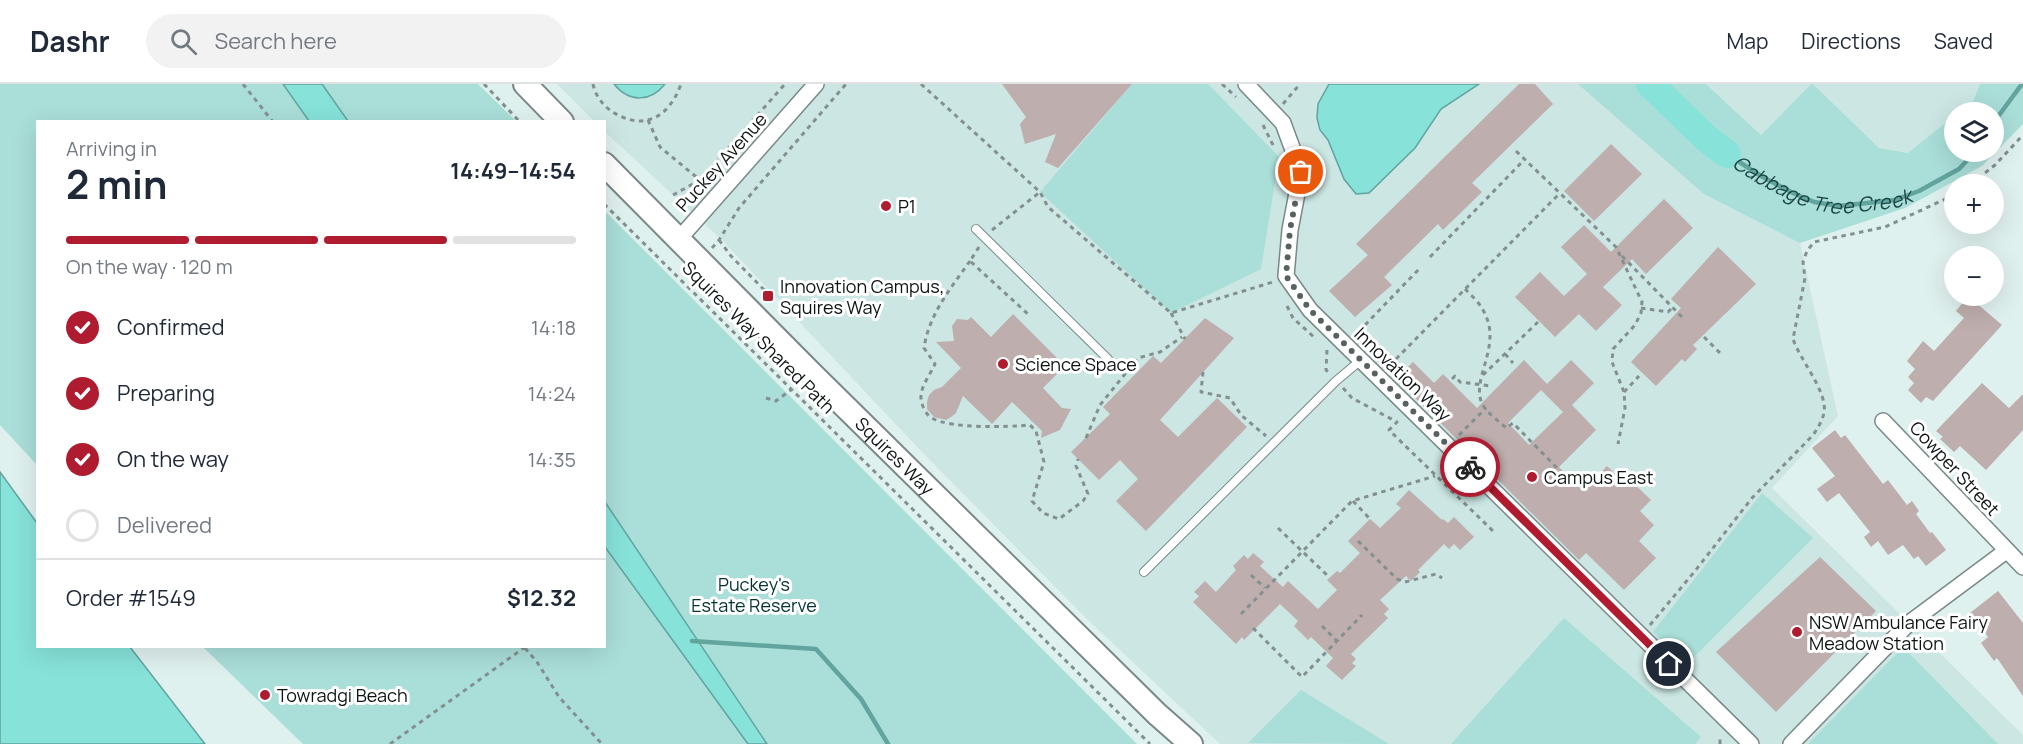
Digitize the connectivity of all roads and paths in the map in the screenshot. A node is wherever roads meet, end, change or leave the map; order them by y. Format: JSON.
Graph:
{"nodes":[{"id":1,"x":243,"y":84,"type":"edge"},
{"id":2,"x":484,"y":84,"type":"edge"},
{"id":3,"x":525,"y":84,"type":"edge"},
{"id":4,"x":593,"y":84,"type":"edge"},
{"id":5,"x":681,"y":84,"type":"edge"},
{"id":6,"x":779,"y":84,"type":"edge"},
{"id":7,"x":784,"y":84,"type":"edge"},
{"id":8,"x":816,"y":84,"type":"edge"},
{"id":9,"x":846,"y":84,"type":"edge"},
{"id":10,"x":921,"y":84,"type":"edge"},
{"id":11,"x":1246,"y":84,"type":"edge"},
{"id":12,"x":271,"y":120,"type":"edge"},
{"id":13,"x":518,"y":120,"type":"edge"},
{"id":14,"x":560,"y":120,"type":"edge"},
{"id":15,"x":648,"y":120,"type":"junction"},
{"id":16,"x":2023,"y":135,"type":"edge"},
{"id":17,"x":1516,"y":151,"type":"dead end"},
{"id":18,"x":1525,"y":159,"type":"junction"},
{"id":19,"x":606,"y":166,"type":"edge"},
{"id":20,"x":1984,"y":174,"type":"edge"},
{"id":21,"x":700,"y":180,"type":"junction"},
{"id":22,"x":1560,"y":193,"type":"junction"},
{"id":23,"x":673,"y":195,"type":"dead end"},
{"id":24,"x":1944,"y":199,"type":"edge"},
{"id":25,"x":606,"y":206,"type":"edge"},
{"id":26,"x":976,"y":229,"type":"dead end"},
{"id":27,"x":679,"y":239,"type":"junction"},
{"id":28,"x":1620,"y":253,"type":"junction"},
{"id":29,"x":1430,"y":257,"type":"dead end"},
{"id":30,"x":970,"y":261,"type":"dead end"},
{"id":31,"x":1421,"y":267,"type":"dead end"},
{"id":32,"x":1275,"y":282,"type":"dead end"},
{"id":33,"x":1465,"y":289,"type":"junction"},
{"id":34,"x":772,"y":299,"type":"dead end"},
{"id":35,"x":1672,"y":307,"type":"junction"},
{"id":36,"x":1641,"y":308,"type":"junction"},
{"id":37,"x":1171,"y":313,"type":"junction"},
{"id":38,"x":1682,"y":317,"type":"dead end"},
{"id":39,"x":1538,"y":322,"type":"dead end"},
{"id":40,"x":1365,"y":325,"type":"dead end"},
{"id":41,"x":1704,"y":337,"type":"dead end"},
{"id":42,"x":1504,"y":354,"type":"junction"},
{"id":43,"x":1722,"y":355,"type":"dead end"},
{"id":44,"x":1396,"y":358,"type":"dead end"},
{"id":45,"x":1108,"y":359,"type":"dead end"},
{"id":46,"x":1361,"y":360,"type":"junction"},
{"id":47,"x":1513,"y":363,"type":"dead end"},
{"id":48,"x":1203,"y":372,"type":"dead end"},
{"id":49,"x":1482,"y":376,"type":"junction"},
{"id":50,"x":1639,"y":376,"type":"dead end"},
{"id":51,"x":1452,"y":379,"type":"dead end"},
{"id":52,"x":1480,"y":385,"type":"junction"},
{"id":53,"x":1491,"y":386,"type":"dead end"},
{"id":54,"x":792,"y":389,"type":"junction"},
{"id":55,"x":1624,"y":392,"type":"junction"},
{"id":56,"x":766,"y":398,"type":"dead end"},
{"id":57,"x":1486,"y":408,"type":"junction"},
{"id":58,"x":1883,"y":421,"type":"dead end"},
{"id":59,"x":1458,"y":436,"type":"dead end"},
{"id":60,"x":1086,"y":438,"type":"dead end"},
{"id":61,"x":1273,"y":443,"type":"junction"},
{"id":62,"x":1618,"y":444,"type":"dead end"},
{"id":63,"x":1078,"y":459,"type":"dead end"},
{"id":64,"x":1559,"y":470,"type":"dead end"},
{"id":65,"x":1435,"y":476,"type":"dead end"},
{"id":66,"x":1352,"y":501,"type":"junction"},
{"id":67,"x":1370,"y":519,"type":"dead end"},
{"id":68,"x":1278,"y":528,"type":"dead end"},
{"id":69,"x":1358,"y":541,"type":"dead end"},
{"id":70,"x":2006,"y":550,"type":"junction"},
{"id":71,"x":1303,"y":552,"type":"junction"},
{"id":72,"x":2023,"y":567,"type":"edge"},
{"id":73,"x":1144,"y":572,"type":"dead end"},
{"id":74,"x":1251,"y":574,"type":"dead end"},
{"id":75,"x":1329,"y":577,"type":"dead end"},
{"id":76,"x":1442,"y":578,"type":"dead end"},
{"id":77,"x":1266,"y":588,"type":"junction"},
{"id":78,"x":1241,"y":614,"type":"dead end"},
{"id":79,"x":1362,"y":615,"type":"dead end"},
{"id":80,"x":1650,"y":625,"type":"dead end"},
{"id":81,"x":1322,"y":626,"type":"dead end"},
{"id":82,"x":1253,"y":628,"type":"dead end"},
{"id":83,"x":1336,"y":641,"type":"junction"},
{"id":84,"x":524,"y":648,"type":"edge"},
{"id":85,"x":526,"y":648,"type":"edge"},
{"id":86,"x":1743,"y":741,"type":"edge"},
{"id":87,"x":390,"y":744,"type":"edge"},
{"id":88,"x":602,"y":744,"type":"edge"},
{"id":89,"x":1150,"y":744,"type":"edge"},
{"id":90,"x":1191,"y":744,"type":"edge"},
{"id":91,"x":1791,"y":744,"type":"edge"}],
"edges":[{"from":1,"to":12,"type":"path"},
{"from":2,"to":13,"type":"path"},
{"from":3,"to":14,"type":"main road"},
{"from":4,"to":15,"type":"path"},
{"from":5,"to":15,"type":"path"},
{"from":6,"to":7,"type":"path"},
{"from":7,"to":21,"type":"path"},
{"from":8,"to":27,"type":"street","name":"Puckey Avenue"},
{"from":9,"to":34,"type":"path"},
{"from":10,"to":37,"type":"path"},
{"from":11,"to":46,"type":"street","name":"Innovation Way"},
{"from":15,"to":21,"type":"path"},
{"from":16,"to":20,"type":"path"},
{"from":17,"to":18,"type":"path"},
{"from":18,"to":22,"type":"path"},
{"from":18,"to":29,"type":"path"},
{"from":19,"to":27,"type":"main road","name":"Squires Way"},
{"from":21,"to":23,"type":"path"},
{"from":22,"to":28,"type":"path"},
{"from":22,"to":33,"type":"path"},
{"from":24,"to":80,"type":"path"},
{"from":25,"to":54,"type":"path","name":"Squires Way Shared Path"},
{"from":26,"to":45,"type":"lane"},
{"from":27,"to":90,"type":"main road","name":"Squires Way"},
{"from":28,"to":35,"type":"path"},
{"from":28,"to":36,"type":"path"},
{"from":30,"to":63,"type":"path"},
{"from":31,"to":40,"type":"path"},
{"from":32,"to":37,"type":"path"},
{"from":33,"to":44,"type":"path"},
{"from":33,"to":49,"type":"path"},
{"from":35,"to":36,"type":"path"},
{"from":35,"to":38,"type":"path"},
{"from":36,"to":55,"type":"path"},
{"from":37,"to":60,"type":"path"},
{"from":39,"to":42,"type":"path"},
{"from":41,"to":43,"type":"path"},
{"from":42,"to":47,"type":"path"},
{"from":42,"to":49,"type":"path"},
{"from":46,"to":61,"type":"lane"},
{"from":46,"to":86,"type":"street","name":"Innovation Way"},
{"from":48,"to":61,"type":"path"},
{"from":49,"to":52,"type":"path"},
{"from":50,"to":55,"type":"path"},
{"from":51,"to":52,"type":"path"},
{"from":52,"to":53,"type":"path"},
{"from":52,"to":57,"type":"path"},
{"from":54,"to":56,"type":"path"},
{"from":54,"to":89,"type":"path","name":"Squires Way Shared Path"},
{"from":55,"to":62,"type":"path"},
{"from":57,"to":59,"type":"path"},
{"from":57,"to":64,"type":"path"},
{"from":58,"to":70,"type":"street","name":"Cowper Street"},
{"from":61,"to":73,"type":"lane"},
{"from":65,"to":66,"type":"path"},
{"from":66,"to":67,"type":"path"},
{"from":66,"to":71,"type":"path"},
{"from":68,"to":71,"type":"path"},
{"from":69,"to":76,"type":"path"},
{"from":70,"to":72,"type":"street","name":"Cowper Street"},
{"from":70,"to":91,"type":"street"},
{"from":71,"to":75,"type":"path"},
{"from":71,"to":77,"type":"path"},
{"from":74,"to":77,"type":"path"},
{"from":77,"to":78,"type":"path"},
{"from":79,"to":83,"type":"path"},
{"from":81,"to":83,"type":"path"},
{"from":82,"to":83,"type":"path"},
{"from":84,"to":87,"type":"path"},
{"from":85,"to":88,"type":"path"}]}
